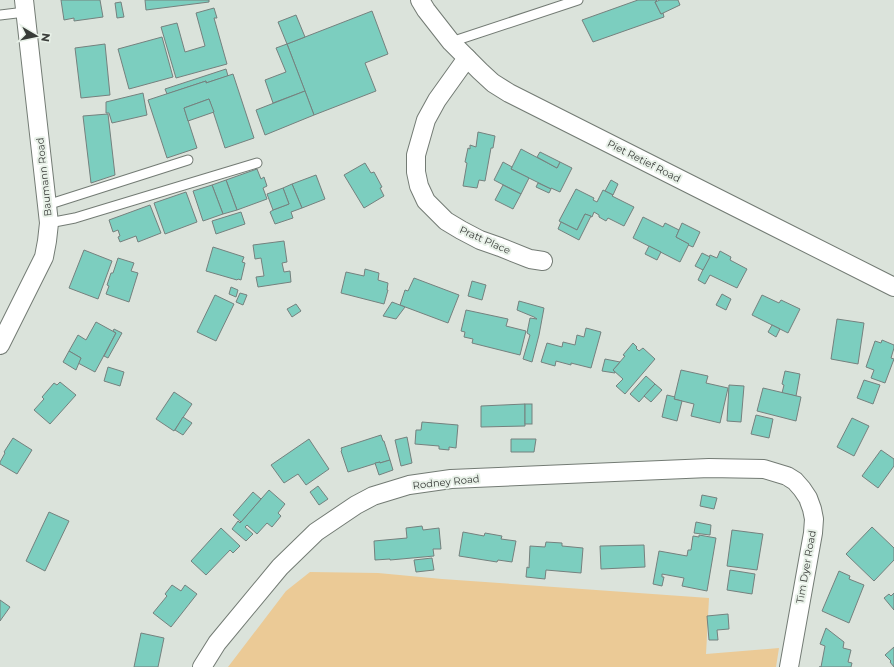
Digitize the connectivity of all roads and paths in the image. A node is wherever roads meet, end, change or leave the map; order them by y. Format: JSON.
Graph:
{"nodes":[{"id":1,"x":420,"y":0,"type":"edge"},
{"id":2,"x":578,"y":0,"type":"edge"},
{"id":3,"x":25,"y":6,"type":"edge"},
{"id":4,"x":0,"y":15,"type":"edge"},
{"id":5,"x":451,"y":42,"type":"junction"},
{"id":6,"x":467,"y":58,"type":"junction"},
{"id":7,"x":188,"y":160,"type":"dead end"},
{"id":8,"x":257,"y":163,"type":"dead end"},
{"id":9,"x":47,"y":205,"type":"junction"},
{"id":10,"x":49,"y":223,"type":"junction"},
{"id":11,"x":544,"y":261,"type":"dead end"},
{"id":12,"x":894,"y":287,"type":"edge"},
{"id":13,"x":0,"y":345,"type":"edge"},
{"id":14,"x":764,"y":469,"type":"joint"},
{"id":15,"x":202,"y":667,"type":"edge"},
{"id":16,"x":789,"y":667,"type":"edge"}],
"edges":[{"from":1,"to":5,"type":"street","name":"Piet Retief Road"},
{"from":2,"to":5,"type":"lane"},
{"from":3,"to":4,"type":"lane"},
{"from":3,"to":9,"type":"street","name":"Baumann Road"},
{"from":5,"to":6,"type":"street","name":"Piet Retief Road"},
{"from":6,"to":11,"type":"street","name":"Pratt Place"},
{"from":6,"to":12,"type":"street","name":"Piet Retief Road"},
{"from":7,"to":9,"type":"lane"},
{"from":8,"to":10,"type":"lane"},
{"from":9,"to":10,"type":"street","name":"Baumann Road"},
{"from":10,"to":13,"type":"street","name":"Baumann Road"},
{"from":14,"to":15,"type":"street","name":"Rodney Road"},
{"from":14,"to":16,"type":"street","name":"Tim Dyer Road"}]}
